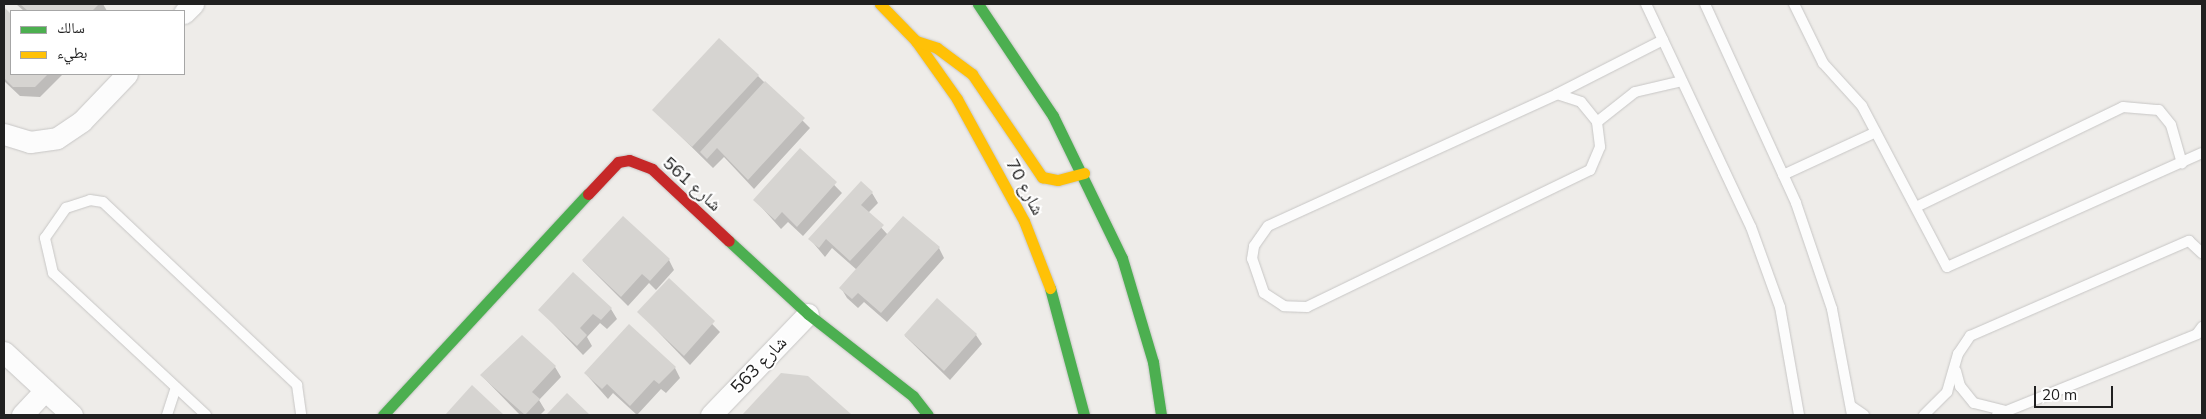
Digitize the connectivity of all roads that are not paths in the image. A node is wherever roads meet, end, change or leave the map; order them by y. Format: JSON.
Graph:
{"nodes":[{"id":1,"x":880,"y":4,"type":"edge"},
{"id":2,"x":978,"y":4,"type":"edge"},
{"id":3,"x":1646,"y":4,"type":"edge"},
{"id":4,"x":1705,"y":4,"type":"edge"},
{"id":5,"x":1794,"y":4,"type":"edge"},
{"id":6,"x":1663,"y":40,"type":"junction"},
{"id":7,"x":916,"y":41,"type":"junction"},
{"id":8,"x":126,"y":75,"type":"edge"},
{"id":9,"x":1682,"y":81,"type":"junction"},
{"id":10,"x":1557,"y":94,"type":"junction"},
{"id":11,"x":1597,"y":122,"type":"junction"},
{"id":12,"x":1876,"y":132,"type":"junction"},
{"id":13,"x":4,"y":134,"type":"edge"},
{"id":14,"x":2202,"y":153,"type":"edge"},
{"id":15,"x":2182,"y":162,"type":"junction"},
{"id":16,"x":1084,"y":173,"type":"junction"},
{"id":17,"x":1783,"y":175,"type":"junction"},
{"id":18,"x":1916,"y":207,"type":"junction"},
{"id":19,"x":2202,"y":253,"type":"edge"},
{"id":20,"x":808,"y":314,"type":"junction"},
{"id":21,"x":2202,"y":327,"type":"edge"},
{"id":22,"x":4,"y":352,"type":"edge"},
{"id":23,"x":1956,"y":365,"type":"junction"},
{"id":24,"x":176,"y":387,"type":"junction"},
{"id":25,"x":45,"y":390,"type":"junction"},
{"id":26,"x":1851,"y":411,"type":"edge"},
{"id":27,"x":2001,"y":413,"type":"edge"},
{"id":28,"x":22,"y":415,"type":"edge"},
{"id":29,"x":72,"y":415,"type":"edge"},
{"id":30,"x":167,"y":415,"type":"edge"},
{"id":31,"x":206,"y":415,"type":"edge"},
{"id":32,"x":301,"y":415,"type":"edge"},
{"id":33,"x":383,"y":415,"type":"edge"},
{"id":34,"x":711,"y":415,"type":"edge"},
{"id":35,"x":928,"y":415,"type":"edge"},
{"id":36,"x":1084,"y":415,"type":"edge"},
{"id":37,"x":1160,"y":415,"type":"edge"},
{"id":38,"x":1799,"y":415,"type":"edge"},
{"id":39,"x":1864,"y":415,"type":"edge"},
{"id":40,"x":1924,"y":415,"type":"edge"}],
"edges":[{"from":1,"to":7,"type":"main road","name":"شارع 70"},
{"from":2,"to":16,"type":"main road"},
{"from":3,"to":6,"type":"lane"},
{"from":4,"to":17,"type":"lane"},
{"from":5,"to":12,"type":"lane"},
{"from":6,"to":9,"type":"lane"},
{"from":6,"to":10,"type":"lane"},
{"from":7,"to":16,"type":"main road"},
{"from":7,"to":36,"type":"main road","name":"شارع 70"},
{"from":8,"to":13,"type":"street"},
{"from":9,"to":11,"type":"lane"},
{"from":9,"to":38,"type":"lane"},
{"from":10,"to":11,"type":"lane"},
{"from":10,"to":11,"type":"lane"},
{"from":12,"to":17,"type":"lane"},
{"from":12,"to":18,"type":"lane"},
{"from":14,"to":15,"type":"lane"},
{"from":15,"to":18,"type":"lane"},
{"from":15,"to":18,"type":"lane"},
{"from":16,"to":37,"type":"main road"},
{"from":17,"to":26,"type":"lane"},
{"from":19,"to":23,"type":"lane"},
{"from":20,"to":33,"type":"main road","name":"شارع 561"},
{"from":20,"to":34,"type":"street","name":"شارع 563"},
{"from":20,"to":35,"type":"main road","name":"شارع 561"},
{"from":21,"to":27,"type":"lane"},
{"from":22,"to":25,"type":"street"},
{"from":23,"to":27,"type":"lane"},
{"from":23,"to":40,"type":"lane"},
{"from":24,"to":30,"type":"lane"},
{"from":24,"to":31,"type":"lane"},
{"from":24,"to":32,"type":"lane"},
{"from":25,"to":28,"type":"street"},
{"from":25,"to":29,"type":"street"},
{"from":26,"to":39,"type":"lane"}]}
